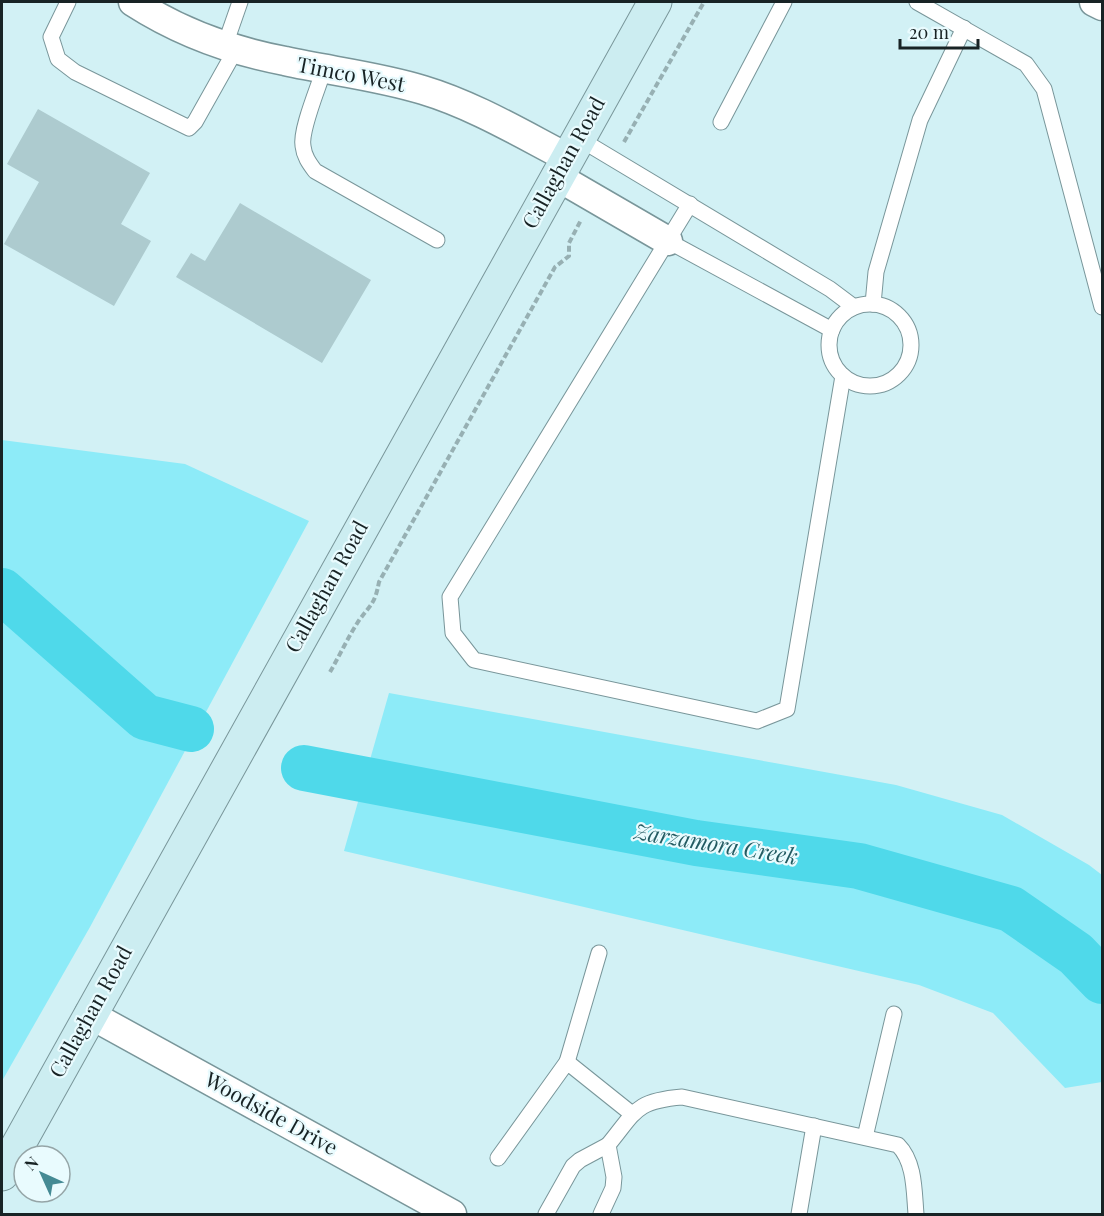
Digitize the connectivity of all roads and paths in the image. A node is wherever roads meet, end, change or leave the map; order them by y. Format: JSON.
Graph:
{"nodes":[{"id":1,"x":68,"y":2,"type":"edge"},
{"id":2,"x":133,"y":2,"type":"edge"},
{"id":3,"x":240,"y":2,"type":"edge"},
{"id":4,"x":655,"y":2,"type":"edge"},
{"id":5,"x":704,"y":2,"type":"edge"},
{"id":6,"x":784,"y":2,"type":"edge"},
{"id":7,"x":917,"y":2,"type":"edge"},
{"id":8,"x":1094,"y":2,"type":"edge"},
{"id":9,"x":1102,"y":6,"type":"edge"},
{"id":10,"x":963,"y":28,"type":"junction"},
{"id":11,"x":231,"y":47,"type":"junction"},
{"id":12,"x":324,"y":69,"type":"junction"},
{"id":13,"x":721,"y":122,"type":"dead end"},
{"id":14,"x":621,"y":148,"type":"dead end"},
{"id":15,"x":567,"y":157,"type":"junction"},
{"id":16,"x":690,"y":204,"type":"junction"},
{"id":17,"x":581,"y":221,"type":"dead end"},
{"id":18,"x":437,"y":240,"type":"dead end"},
{"id":19,"x":668,"y":241,"type":"junction"},
{"id":20,"x":873,"y":304,"type":"junction"},
{"id":21,"x":1102,"y":307,"type":"edge"},
{"id":22,"x":854,"y":308,"type":"junction"},
{"id":23,"x":832,"y":330,"type":"junction"},
{"id":24,"x":843,"y":376,"type":"junction"},
{"id":25,"x":330,"y":672,"type":"dead end"},
{"id":26,"x":599,"y":953,"type":"dead end"},
{"id":27,"x":89,"y":1014,"type":"junction"},
{"id":28,"x":894,"y":1014,"type":"dead end"},
{"id":29,"x":567,"y":1062,"type":"junction"},
{"id":30,"x":632,"y":1114,"type":"junction"},
{"id":31,"x":814,"y":1126,"type":"junction"},
{"id":32,"x":865,"y":1137,"type":"junction"},
{"id":33,"x":608,"y":1144,"type":"junction"},
{"id":34,"x":498,"y":1158,"type":"dead end"},
{"id":35,"x":2,"y":1174,"type":"edge"},
{"id":36,"x":452,"y":1215,"type":"edge"},
{"id":37,"x":546,"y":1215,"type":"edge"},
{"id":38,"x":601,"y":1215,"type":"edge"},
{"id":39,"x":799,"y":1215,"type":"edge"},
{"id":40,"x":916,"y":1215,"type":"edge"}],
"edges":[{"from":1,"to":11,"type":"lane"},
{"from":2,"to":11,"type":"street","name":"Timco West"},
{"from":3,"to":11,"type":"lane"},
{"from":4,"to":15,"type":"main road","name":"Callaghan Road"},
{"from":5,"to":14,"type":"path"},
{"from":6,"to":13,"type":"lane"},
{"from":7,"to":10,"type":"lane"},
{"from":8,"to":9,"type":"street"},
{"from":10,"to":20,"type":"lane"},
{"from":10,"to":21,"type":"lane"},
{"from":11,"to":12,"type":"street","name":"Timco West"},
{"from":12,"to":15,"type":"street","name":"Timco West"},
{"from":12,"to":18,"type":"lane"},
{"from":15,"to":16,"type":"lane"},
{"from":15,"to":19,"type":"street","name":"Timco West"},
{"from":15,"to":27,"type":"main road","name":"Callaghan Road"},
{"from":16,"to":19,"type":"lane"},
{"from":16,"to":22,"type":"lane"},
{"from":17,"to":25,"type":"path"},
{"from":19,"to":23,"type":"lane"},
{"from":19,"to":24,"type":"lane"},
{"from":20,"to":22,"type":"lane"},
{"from":20,"to":24,"type":"lane"},
{"from":22,"to":23,"type":"lane"},
{"from":23,"to":24,"type":"lane"},
{"from":26,"to":29,"type":"lane"},
{"from":27,"to":35,"type":"main road","name":"Callaghan Road"},
{"from":27,"to":36,"type":"street","name":"Woodside Drive"},
{"from":28,"to":32,"type":"lane"},
{"from":29,"to":30,"type":"lane"},
{"from":29,"to":34,"type":"lane"},
{"from":30,"to":31,"type":"lane"},
{"from":30,"to":33,"type":"lane"},
{"from":31,"to":32,"type":"lane"},
{"from":31,"to":39,"type":"lane"},
{"from":32,"to":40,"type":"lane"},
{"from":33,"to":37,"type":"lane"},
{"from":33,"to":38,"type":"lane"}]}
